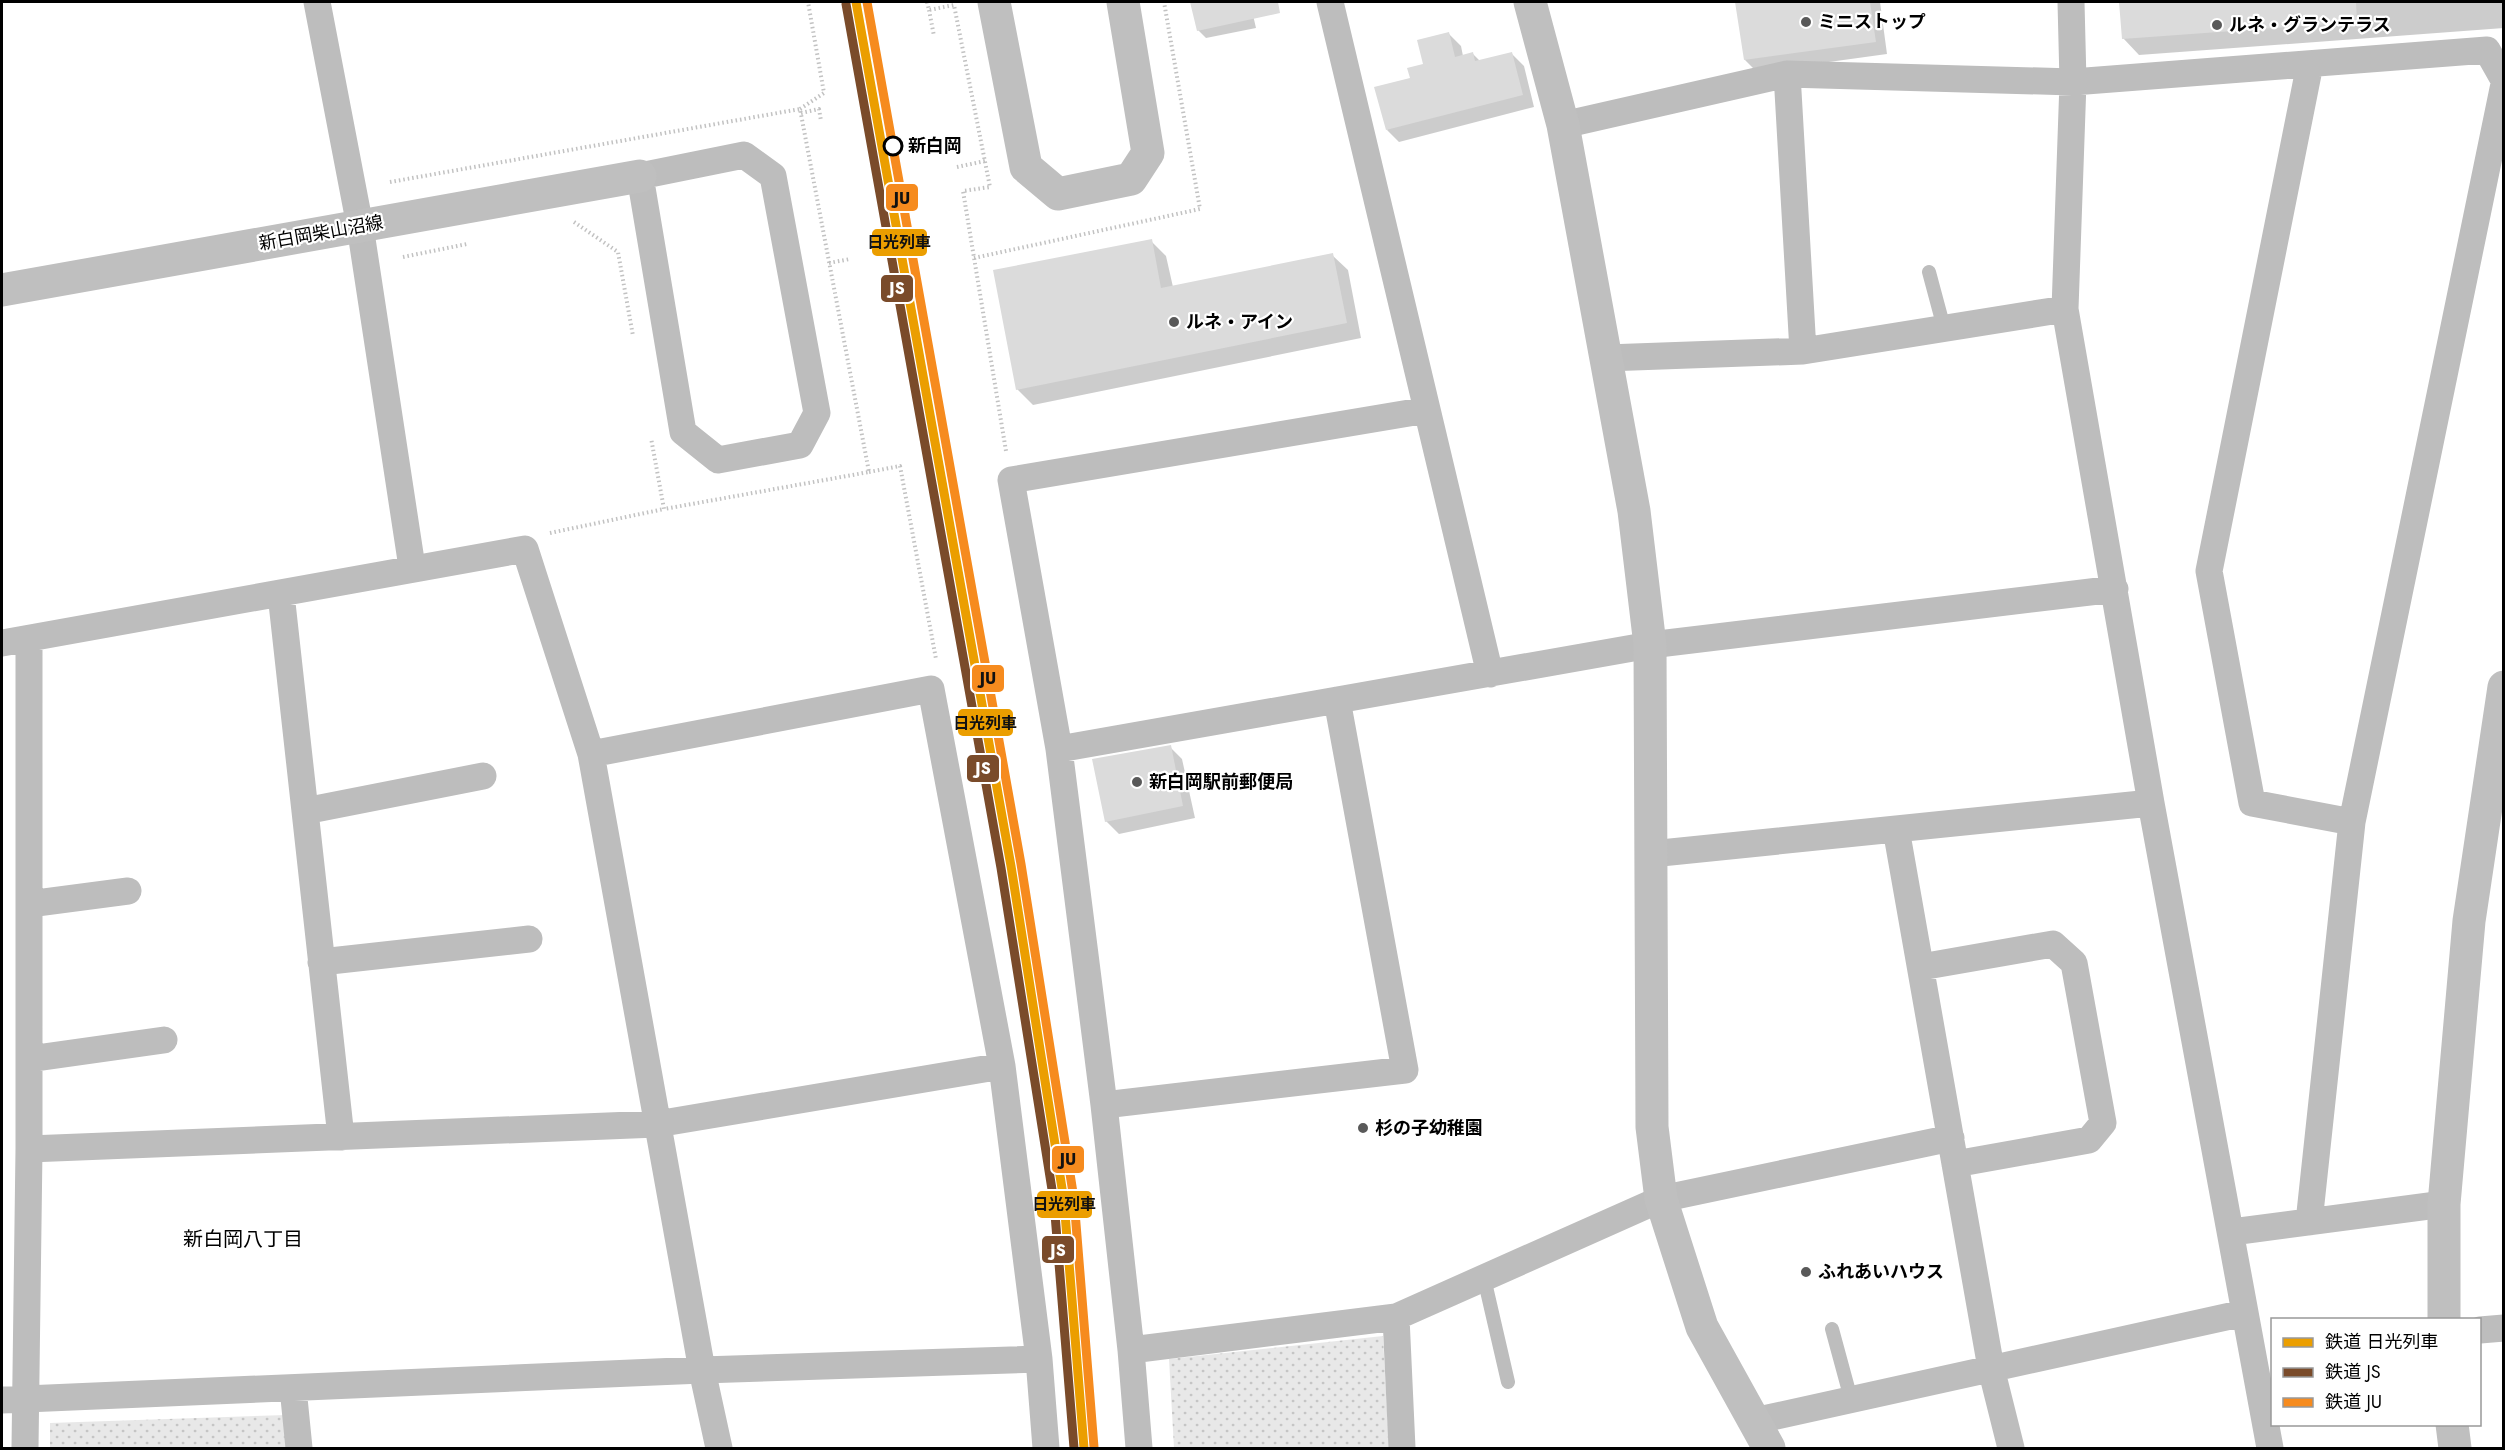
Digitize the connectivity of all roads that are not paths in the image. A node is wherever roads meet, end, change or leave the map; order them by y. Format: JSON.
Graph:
{"nodes":[{"id":1,"x":317,"y":2,"type":"edge"},
{"id":2,"x":994,"y":2,"type":"edge"},
{"id":3,"x":1123,"y":2,"type":"edge"},
{"id":4,"x":1330,"y":2,"type":"edge"},
{"id":5,"x":1530,"y":2,"type":"edge"},
{"id":6,"x":2071,"y":2,"type":"edge"},
{"id":7,"x":2310,"y":64,"type":"junction"},
{"id":8,"x":1787,"y":74,"type":"junction"},
{"id":9,"x":2073,"y":82,"type":"junction"},
{"id":10,"x":2504,"y":82,"type":"edge"},
{"id":11,"x":1563,"y":125,"type":"junction"},
{"id":12,"x":640,"y":176,"type":"junction"},
{"id":13,"x":360,"y":226,"type":"junction"},
{"id":14,"x":1929,"y":272,"type":"dead end"},
{"id":15,"x":2,"y":290,"type":"edge"},
{"id":16,"x":2065,"y":309,"type":"junction"},
{"id":17,"x":1944,"y":328,"type":"junction"},
{"id":18,"x":1803,"y":351,"type":"junction"},
{"id":19,"x":1606,"y":358,"type":"junction"},
{"id":20,"x":1427,"y":410,"type":"junction"},
{"id":21,"x":412,"y":567,"type":"junction"},
{"id":22,"x":2115,"y":589,"type":"junction"},
{"id":23,"x":281,"y":594,"type":"junction"},
{"id":24,"x":29,"y":639,"type":"junction"},
{"id":25,"x":2,"y":644,"type":"edge"},
{"id":26,"x":1650,"y":645,"type":"junction"},
{"id":27,"x":1490,"y":674,"type":"junction"},
{"id":28,"x":2504,"y":687,"type":"edge"},
{"id":29,"x":1337,"y":700,"type":"junction"},
{"id":30,"x":1059,"y":749,"type":"junction"},
{"id":31,"x":591,"y":754,"type":"junction"},
{"id":32,"x":483,"y":776,"type":"dead end"},
{"id":33,"x":2151,"y":803,"type":"junction"},
{"id":34,"x":305,"y":811,"type":"junction"},
{"id":35,"x":2352,"y":822,"type":"junction"},
{"id":36,"x":1896,"y":829,"type":"junction"},
{"id":37,"x":1651,"y":854,"type":"junction"},
{"id":38,"x":128,"y":891,"type":"dead end"},
{"id":39,"x":29,"y":904,"type":"junction"},
{"id":40,"x":529,"y":939,"type":"dead end"},
{"id":41,"x":321,"y":962,"type":"junction"},
{"id":42,"x":1921,"y":967,"type":"junction"},
{"id":43,"x":164,"y":1040,"type":"dead end"},
{"id":44,"x":29,"y":1059,"type":"junction"},
{"id":45,"x":1002,"y":1066,"type":"junction"},
{"id":46,"x":1104,"y":1105,"type":"junction"},
{"id":47,"x":657,"y":1124,"type":"junction"},
{"id":48,"x":341,"y":1137,"type":"junction"},
{"id":49,"x":29,"y":1149,"type":"junction"},
{"id":50,"x":1953,"y":1151,"type":"junction"},
{"id":51,"x":1661,"y":1199,"type":"junction"},
{"id":52,"x":2444,"y":1204,"type":"junction"},
{"id":53,"x":2309,"y":1222,"type":"junction"},
{"id":54,"x":2232,"y":1232,"type":"junction"},
{"id":55,"x":1484,"y":1278,"type":"junction"},
{"id":56,"x":2244,"y":1313,"type":"junction"},
{"id":57,"x":1396,"y":1317,"type":"junction"},
{"id":58,"x":2445,"y":1318,"type":"edge"},
{"id":59,"x":2504,"y":1328,"type":"edge"},
{"id":60,"x":1832,"y":1329,"type":"dead end"},
{"id":61,"x":2481,"y":1330,"type":"edge"},
{"id":62,"x":1131,"y":1350,"type":"junction"},
{"id":63,"x":1039,"y":1359,"type":"junction"},
{"id":64,"x":1991,"y":1368,"type":"junction"},
{"id":65,"x":702,"y":1370,"type":"junction"},
{"id":66,"x":1508,"y":1382,"type":"dead end"},
{"id":67,"x":293,"y":1388,"type":"junction"},
{"id":68,"x":1851,"y":1399,"type":"junction"},
{"id":69,"x":13,"y":1400,"type":"edge"},
{"id":70,"x":2452,"y":1426,"type":"edge"},
{"id":71,"x":1761,"y":1435,"type":"edge"},
{"id":72,"x":25,"y":1449,"type":"edge"},
{"id":73,"x":299,"y":1449,"type":"edge"},
{"id":74,"x":719,"y":1449,"type":"edge"},
{"id":75,"x":1046,"y":1449,"type":"edge"},
{"id":76,"x":1139,"y":1449,"type":"edge"},
{"id":77,"x":1402,"y":1449,"type":"edge"},
{"id":78,"x":2011,"y":1449,"type":"edge"},
{"id":79,"x":2270,"y":1449,"type":"edge"},
{"id":80,"x":2455,"y":1449,"type":"edge"}],
"edges":[{"from":1,"to":13,"type":"street"},
{"from":2,"to":3,"type":"street"},
{"from":4,"to":20,"type":"street"},
{"from":5,"to":11,"type":"street"},
{"from":6,"to":9,"type":"street"},
{"from":7,"to":9,"type":"street"},
{"from":7,"to":10,"type":"street"},
{"from":7,"to":35,"type":"street"},
{"from":8,"to":9,"type":"street"},
{"from":8,"to":11,"type":"street"},
{"from":8,"to":18,"type":"street"},
{"from":9,"to":16,"type":"street"},
{"from":10,"to":35,"type":"street"},
{"from":11,"to":19,"type":"street"},
{"from":12,"to":12,"type":"street"},
{"from":12,"to":13,"type":"street","name":"新白岡柴山沼線"},
{"from":13,"to":15,"type":"street","name":"新白岡柴山沼線"},
{"from":13,"to":21,"type":"street"},
{"from":14,"to":17,"type":"lane"},
{"from":16,"to":17,"type":"street"},
{"from":16,"to":22,"type":"street"},
{"from":17,"to":18,"type":"street"},
{"from":18,"to":19,"type":"street"},
{"from":19,"to":26,"type":"street"},
{"from":20,"to":27,"type":"street"},
{"from":20,"to":30,"type":"street"},
{"from":21,"to":23,"type":"street"},
{"from":21,"to":31,"type":"street"},
{"from":22,"to":26,"type":"street"},
{"from":22,"to":33,"type":"street"},
{"from":23,"to":24,"type":"street"},
{"from":23,"to":34,"type":"street"},
{"from":24,"to":25,"type":"street"},
{"from":24,"to":39,"type":"street"},
{"from":26,"to":27,"type":"street"},
{"from":26,"to":37,"type":"street"},
{"from":27,"to":29,"type":"street"},
{"from":28,"to":52,"type":"street"},
{"from":29,"to":30,"type":"street"},
{"from":29,"to":46,"type":"street"},
{"from":30,"to":46,"type":"street"},
{"from":31,"to":45,"type":"street"},
{"from":31,"to":47,"type":"street"},
{"from":32,"to":34,"type":"street"},
{"from":33,"to":36,"type":"street"},
{"from":33,"to":54,"type":"street"},
{"from":34,"to":41,"type":"street"},
{"from":35,"to":53,"type":"street"},
{"from":36,"to":37,"type":"street"},
{"from":36,"to":42,"type":"street"},
{"from":37,"to":51,"type":"street"},
{"from":38,"to":39,"type":"street"},
{"from":39,"to":44,"type":"street"},
{"from":40,"to":41,"type":"street"},
{"from":41,"to":48,"type":"street"},
{"from":42,"to":50,"type":"street"},
{"from":42,"to":50,"type":"street"},
{"from":43,"to":44,"type":"street"},
{"from":44,"to":49,"type":"street"},
{"from":45,"to":47,"type":"street"},
{"from":45,"to":63,"type":"street"},
{"from":46,"to":62,"type":"street"},
{"from":47,"to":48,"type":"street"},
{"from":47,"to":65,"type":"street"},
{"from":48,"to":49,"type":"street"},
{"from":49,"to":69,"type":"street"},
{"from":50,"to":51,"type":"street"},
{"from":50,"to":64,"type":"street"},
{"from":51,"to":55,"type":"street"},
{"from":51,"to":71,"type":"street"},
{"from":52,"to":53,"type":"street"},
{"from":52,"to":58,"type":"street"},
{"from":53,"to":54,"type":"street"},
{"from":54,"to":56,"type":"street"},
{"from":55,"to":57,"type":"street"},
{"from":55,"to":66,"type":"lane"},
{"from":56,"to":64,"type":"street"},
{"from":56,"to":79,"type":"street"},
{"from":57,"to":62,"type":"street"},
{"from":57,"to":77,"type":"street"},
{"from":59,"to":61,"type":"street"},
{"from":60,"to":68,"type":"lane"},
{"from":62,"to":76,"type":"street"},
{"from":63,"to":65,"type":"street"},
{"from":63,"to":75,"type":"street"},
{"from":64,"to":68,"type":"street"},
{"from":64,"to":78,"type":"street"},
{"from":65,"to":67,"type":"street"},
{"from":65,"to":74,"type":"street"},
{"from":67,"to":69,"type":"street"},
{"from":67,"to":73,"type":"street"},
{"from":68,"to":71,"type":"street"},
{"from":69,"to":72,"type":"street"},
{"from":70,"to":80,"type":"street"}]}
